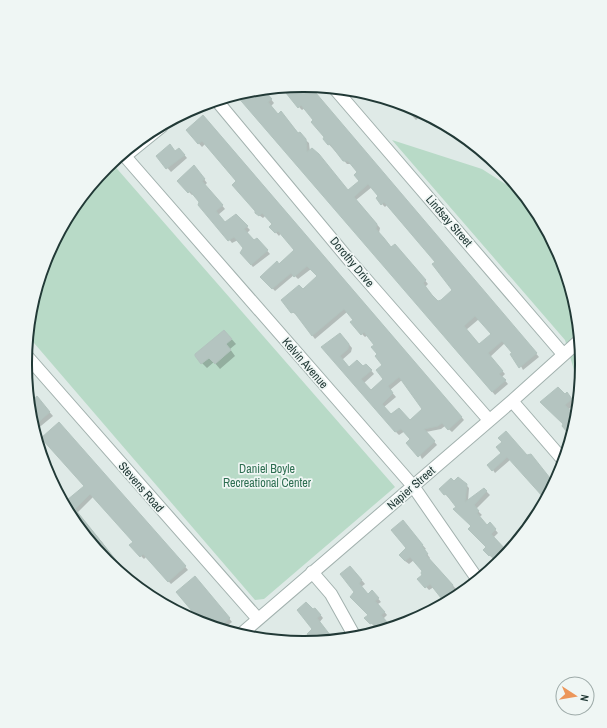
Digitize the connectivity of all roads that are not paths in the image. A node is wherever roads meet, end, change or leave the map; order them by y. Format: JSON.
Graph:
{"nodes":[{"id":1,"x":344,"y":96,"type":"edge"},
{"id":2,"x":221,"y":105,"type":"edge"},
{"id":3,"x":127,"y":158,"type":"edge"},
{"id":4,"x":574,"y":345,"type":"edge"},
{"id":5,"x":563,"y":354,"type":"junction"},
{"id":6,"x":32,"y":362,"type":"edge"},
{"id":7,"x":512,"y":401,"type":"junction"},
{"id":8,"x":489,"y":420,"type":"junction"},
{"id":9,"x":559,"y":455,"type":"edge"},
{"id":10,"x":413,"y":486,"type":"junction"},
{"id":11,"x":312,"y":572,"type":"junction"},
{"id":12,"x":474,"y":575,"type":"edge"},
{"id":13,"x":258,"y":619,"type":"junction"},
{"id":14,"x":246,"y":629,"type":"edge"},
{"id":15,"x":351,"y":631,"type":"edge"}],
"edges":[{"from":1,"to":5,"type":"street","name":"Lindsay Street"},
{"from":2,"to":8,"type":"street","name":"Dorothy Drive"},
{"from":3,"to":10,"type":"street","name":"Kelvin Avenue"},
{"from":4,"to":5,"type":"street","name":"Napier Street"},
{"from":5,"to":7,"type":"street","name":"Napier Street"},
{"from":6,"to":13,"type":"street","name":"Stevens Road"},
{"from":7,"to":8,"type":"street","name":"Napier Street"},
{"from":7,"to":9,"type":"street"},
{"from":8,"to":10,"type":"street","name":"Napier Street"},
{"from":10,"to":11,"type":"street","name":"Napier Street"},
{"from":10,"to":12,"type":"street","name":"Kelvin Avenue"},
{"from":11,"to":13,"type":"street","name":"Napier Street"},
{"from":11,"to":15,"type":"street"},
{"from":13,"to":14,"type":"street","name":"Napier Street"}]}
